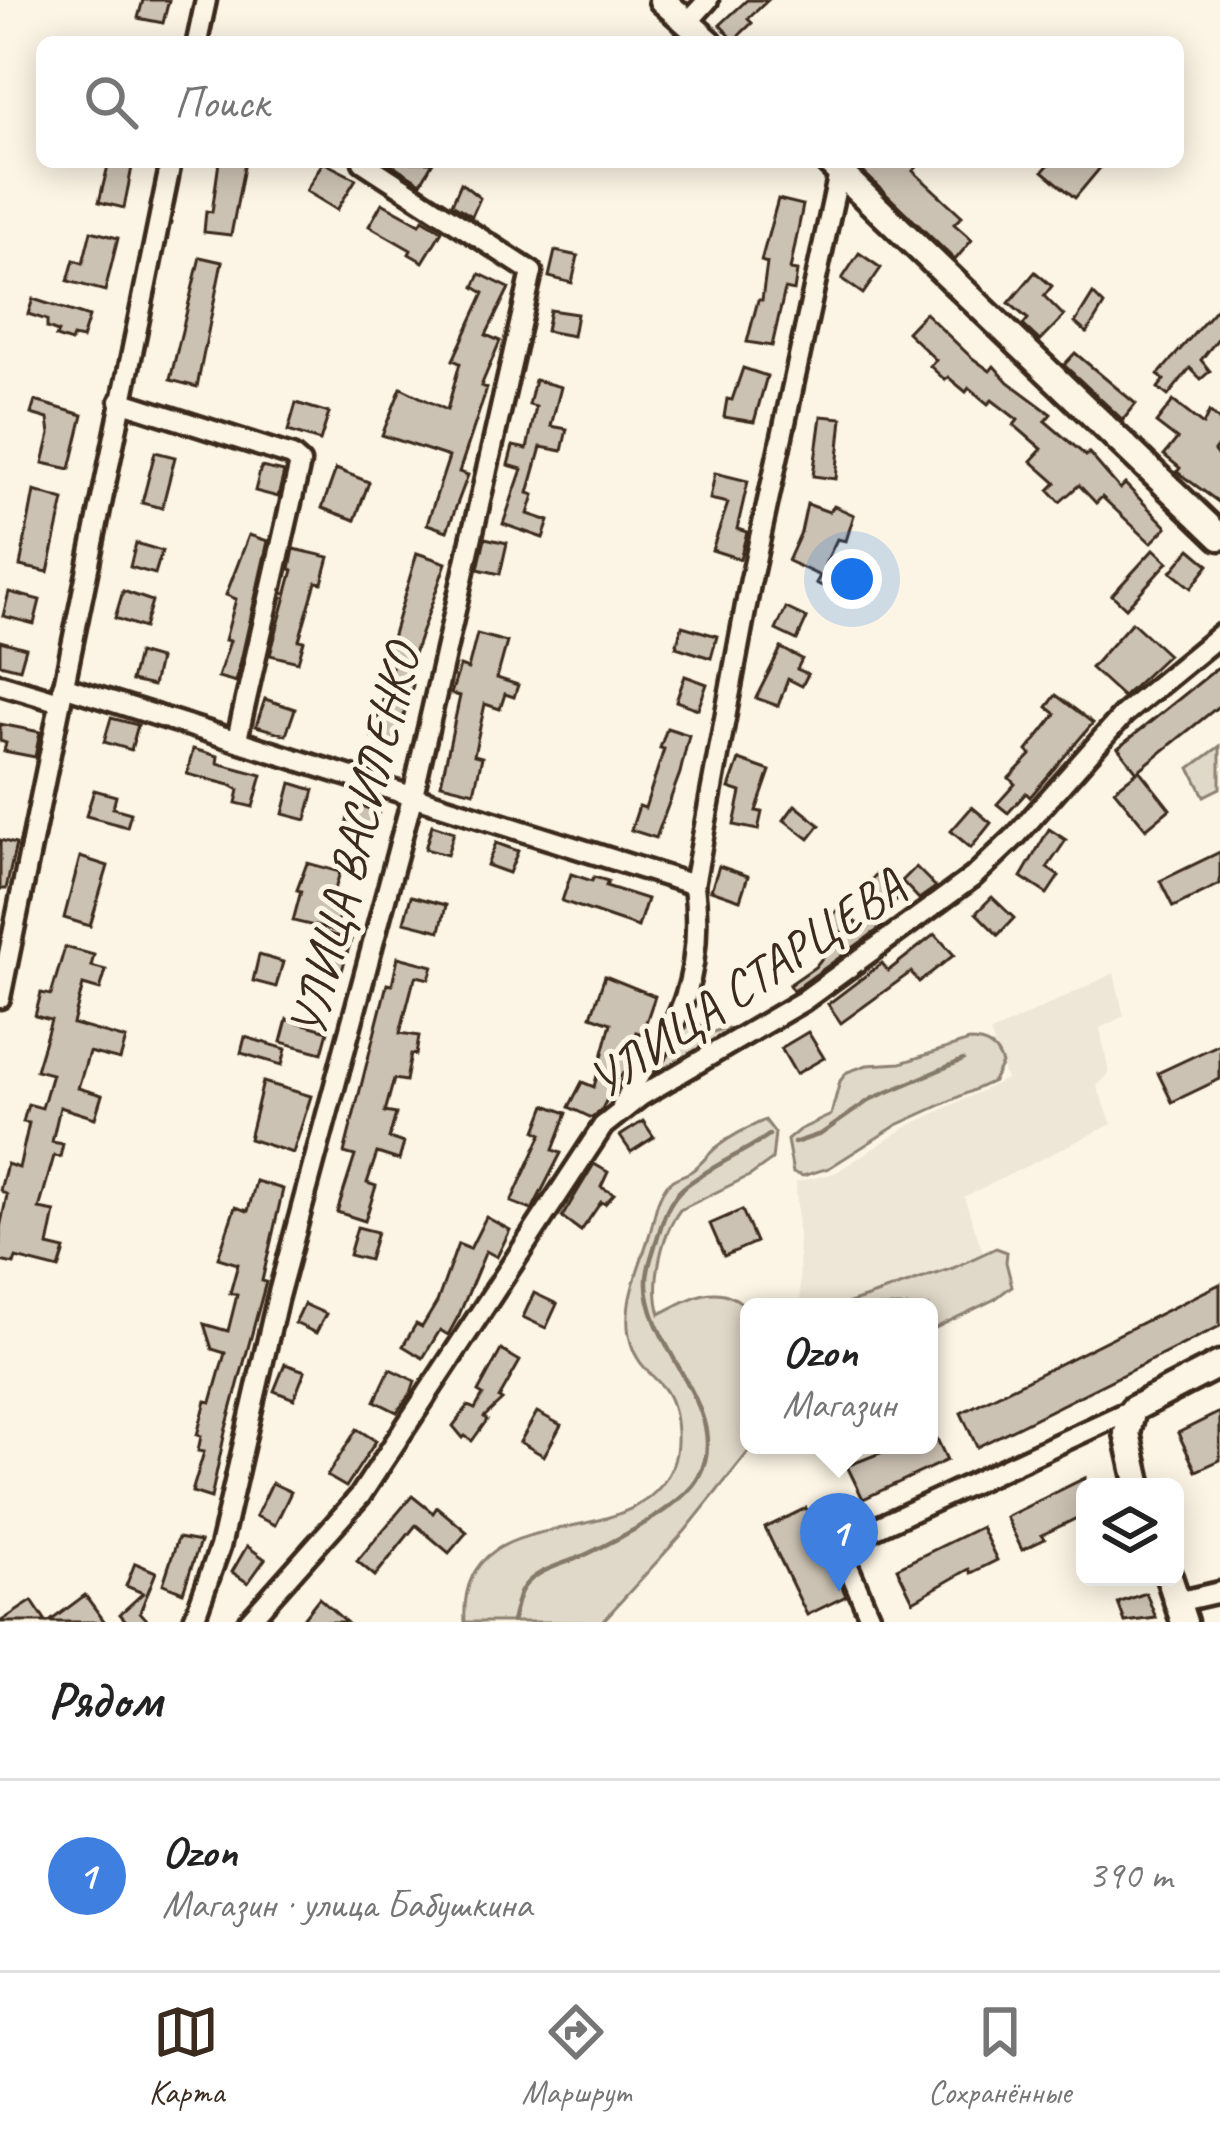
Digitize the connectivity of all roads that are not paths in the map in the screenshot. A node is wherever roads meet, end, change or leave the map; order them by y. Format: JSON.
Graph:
{"nodes":[{"id":1,"x":206,"y":0,"type":"edge"},
{"id":2,"x":662,"y":0,"type":"edge"},
{"id":3,"x":708,"y":0,"type":"edge"},
{"id":4,"x":689,"y":22,"type":"junction"},
{"id":5,"x":198,"y":36,"type":"edge"},
{"id":6,"x":703,"y":36,"type":"edge"},
{"id":7,"x":170,"y":168,"type":"edge"},
{"id":8,"x":372,"y":168,"type":"edge"},
{"id":9,"x":834,"y":168,"type":"edge"},
{"id":10,"x":835,"y":168,"type":"edge"},
{"id":11,"x":119,"y":401,"type":"junction"},
{"id":12,"x":1220,"y":537,"type":"edge"},
{"id":13,"x":1220,"y":635,"type":"edge"},
{"id":14,"x":0,"y":684,"type":"edge"},
{"id":15,"x":61,"y":694,"type":"junction"},
{"id":16,"x":237,"y":739,"type":"junction"},
{"id":17,"x":413,"y":795,"type":"junction"},
{"id":18,"x":694,"y":885,"type":"junction"},
{"id":19,"x":0,"y":998,"type":"edge"},
{"id":20,"x":622,"y":1108,"type":"junction"},
{"id":21,"x":1220,"y":1364,"type":"edge"},
{"id":22,"x":1132,"y":1409,"type":"junction"},
{"id":23,"x":1137,"y":1478,"type":"edge"},
{"id":24,"x":1220,"y":1592,"type":"edge"},
{"id":25,"x":1176,"y":1600,"type":"edge"},
{"id":26,"x":193,"y":1622,"type":"edge"},
{"id":27,"x":248,"y":1622,"type":"edge"},
{"id":28,"x":872,"y":1622,"type":"edge"}],
"edges":[{"from":1,"to":5,"type":"street"},
{"from":2,"to":4,"type":"street"},
{"from":3,"to":4,"type":"street"},
{"from":4,"to":6,"type":"street"},
{"from":7,"to":11,"type":"street"},
{"from":8,"to":17,"type":"street","name":"УЛИЦА ВАСИЛЕНКО"},
{"from":9,"to":18,"type":"street"},
{"from":10,"to":12,"type":"street"},
{"from":11,"to":15,"type":"street"},
{"from":11,"to":16,"type":"street"},
{"from":13,"to":20,"type":"street","name":"УЛИЦА СТАРЦЕВА"},
{"from":14,"to":15,"type":"street"},
{"from":15,"to":16,"type":"street"},
{"from":15,"to":19,"type":"street"},
{"from":16,"to":17,"type":"street"},
{"from":17,"to":18,"type":"street"},
{"from":17,"to":26,"type":"street","name":"УЛИЦА ВАСИЛЕНКО"},
{"from":18,"to":20,"type":"street"},
{"from":20,"to":27,"type":"street","name":"УЛИЦА СТАРЦЕВА"},
{"from":21,"to":22,"type":"street"},
{"from":22,"to":23,"type":"street"},
{"from":22,"to":28,"type":"street"},
{"from":24,"to":25,"type":"street"}]}
